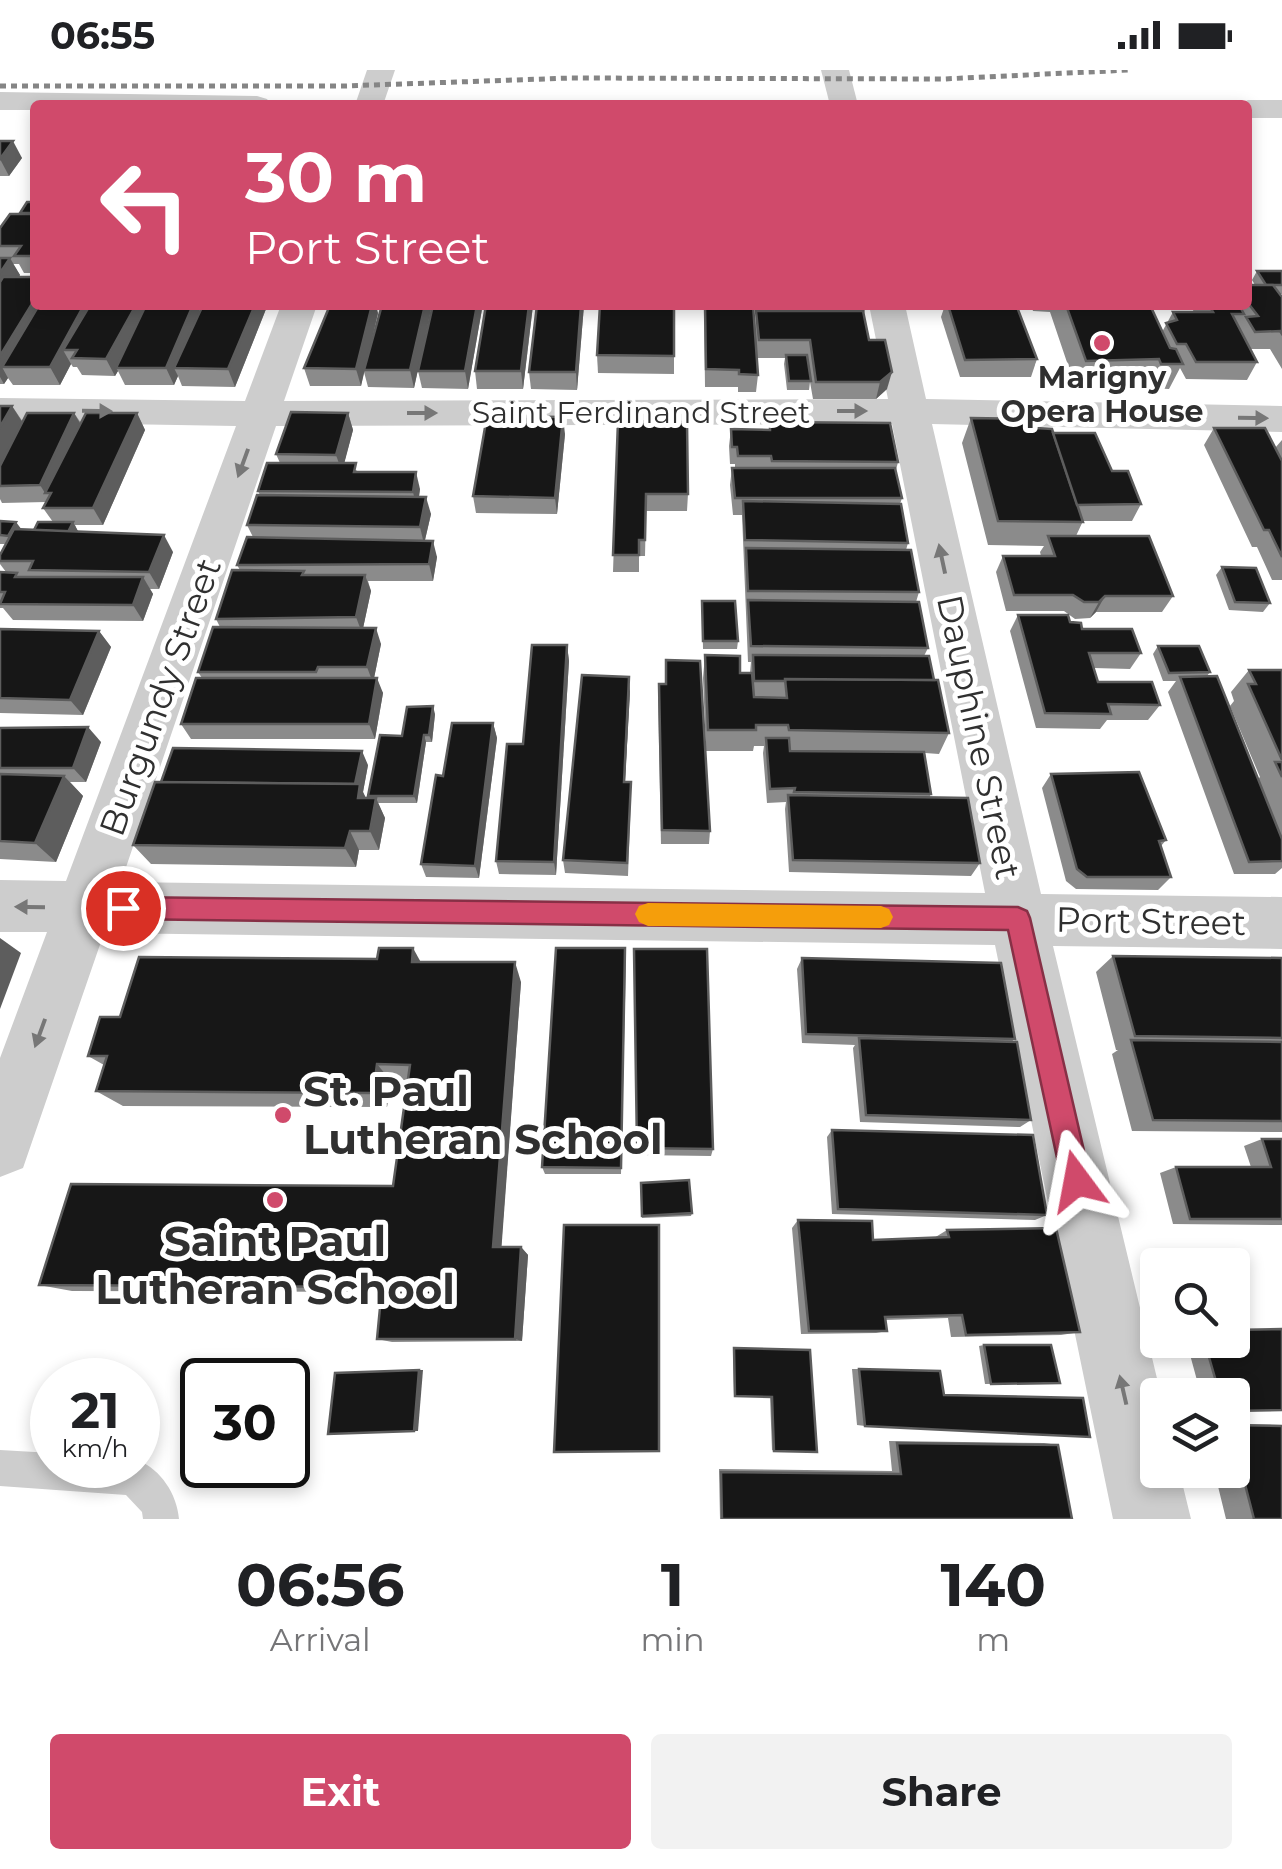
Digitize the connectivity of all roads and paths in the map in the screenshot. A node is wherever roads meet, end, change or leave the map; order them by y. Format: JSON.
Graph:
{"nodes":[{"id":1,"x":381,"y":70,"type":"edge"},
{"id":2,"x":832,"y":70,"type":"edge"},
{"id":3,"x":371,"y":100,"type":"edge"},
{"id":4,"x":842,"y":100,"type":"edge"},
{"id":5,"x":0,"y":101,"type":"edge"},
{"id":6,"x":30,"y":101,"type":"edge"},
{"id":7,"x":1252,"y":109,"type":"edge"},
{"id":8,"x":1282,"y":109,"type":"edge"},
{"id":9,"x":297,"y":310,"type":"edge"},
{"id":10,"x":888,"y":310,"type":"edge"},
{"id":11,"x":0,"y":410,"type":"edge"},
{"id":12,"x":910,"y":411,"type":"junction"},
{"id":13,"x":261,"y":414,"type":"junction"},
{"id":14,"x":1282,"y":419,"type":"edge"},
{"id":15,"x":0,"y":906,"type":"edge"},
{"id":16,"x":85,"y":908,"type":"junction"},
{"id":17,"x":1018,"y":918,"type":"junction"},
{"id":18,"x":1282,"y":923,"type":"edge"},
{"id":19,"x":0,"y":1145,"type":"edge"},
{"id":20,"x":0,"y":1468,"type":"edge"},
{"id":21,"x":161,"y":1519,"type":"edge"},
{"id":22,"x":1152,"y":1519,"type":"edge"}],
"edges":[{"from":1,"to":3,"type":"street"},
{"from":2,"to":4,"type":"street"},
{"from":5,"to":6,"type":"street"},
{"from":7,"to":8,"type":"street"},
{"from":9,"to":13,"type":"street","name":"Burgundy Street"},
{"from":10,"to":12,"type":"street","name":"Dauphine Street"},
{"from":11,"to":13,"type":"street","name":"Saint Ferdinand Street","one_way":true},
{"from":13,"to":12,"type":"street","name":"Saint Ferdinand Street","one_way":true},
{"from":12,"to":14,"type":"street","name":"Saint Ferdinand Street","one_way":true},
{"from":17,"to":12,"type":"street","name":"Dauphine Street","one_way":true},
{"from":13,"to":16,"type":"street","name":"Burgundy Street","one_way":true},
{"from":16,"to":15,"type":"street","name":"Port Street","one_way":true},
{"from":16,"to":17,"type":"street","name":"Port Street"},
{"from":16,"to":19,"type":"street","name":"Burgundy Street","one_way":true},
{"from":17,"to":18,"type":"street","name":"Port Street"},
{"from":22,"to":17,"type":"street","name":"Dauphine Street","one_way":true},
{"from":20,"to":21,"type":"lane"}]}
